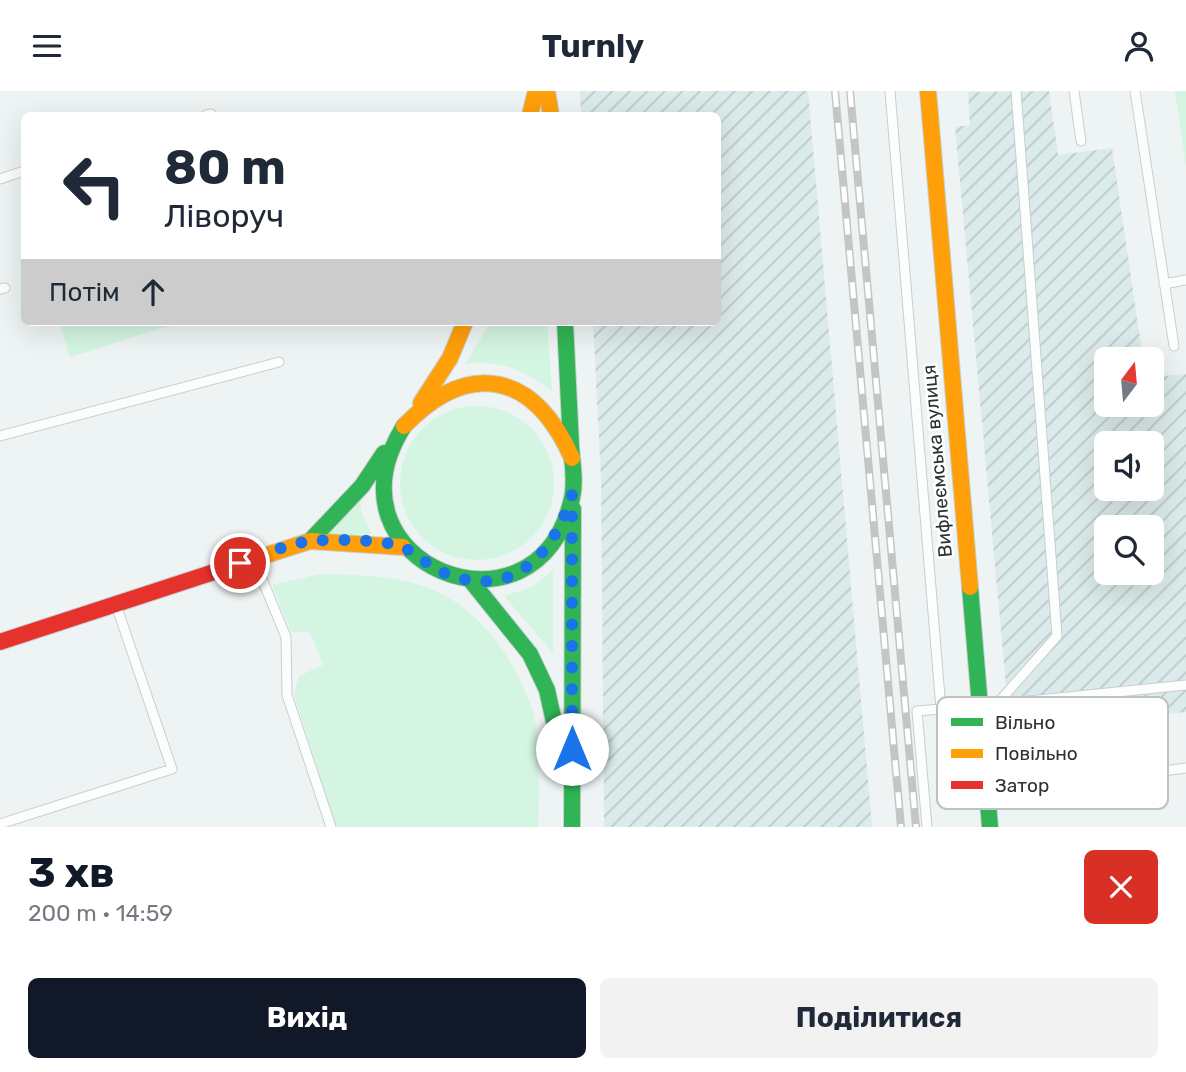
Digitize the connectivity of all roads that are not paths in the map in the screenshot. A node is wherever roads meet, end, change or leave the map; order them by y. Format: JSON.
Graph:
{"nodes":[{"id":1,"x":536,"y":91,"type":"edge"},
{"id":2,"x":547,"y":91,"type":"edge"},
{"id":3,"x":890,"y":91,"type":"edge"},
{"id":4,"x":928,"y":91,"type":"edge"},
{"id":5,"x":1016,"y":91,"type":"edge"},
{"id":6,"x":1074,"y":91,"type":"edge"},
{"id":7,"x":1135,"y":91,"type":"edge"},
{"id":8,"x":531,"y":112,"type":"edge"},
{"id":9,"x":550,"y":112,"type":"edge"},
{"id":10,"x":1081,"y":141,"type":"dead end"},
{"id":11,"x":21,"y":172,"type":"edge"},
{"id":12,"x":0,"y":179,"type":"edge"},
{"id":13,"x":1186,"y":280,"type":"edge"},
{"id":14,"x":1164,"y":284,"type":"junction"},
{"id":15,"x":463,"y":326,"type":"edge"},
{"id":16,"x":565,"y":326,"type":"edge"},
{"id":17,"x":1174,"y":346,"type":"dead end"},
{"id":18,"x":279,"y":362,"type":"dead end"},
{"id":19,"x":419,"y":407,"type":"junction"},
{"id":20,"x":0,"y":436,"type":"edge"},
{"id":21,"x":396,"y":436,"type":"junction"},
{"id":22,"x":572,"y":458,"type":"junction"},
{"id":23,"x":572,"y":495,"type":"junction"},
{"id":24,"x":310,"y":541,"type":"junction"},
{"id":25,"x":403,"y":547,"type":"junction"},
{"id":26,"x":254,"y":559,"type":"junction"},
{"id":27,"x":472,"y":582,"type":"junction"},
{"id":28,"x":116,"y":604,"type":"junction"},
{"id":29,"x":0,"y":642,"type":"edge"},
{"id":30,"x":1186,"y":685,"type":"edge"},
{"id":31,"x":940,"y":697,"type":"edge"},
{"id":32,"x":977,"y":697,"type":"edge"},
{"id":33,"x":1004,"y":697,"type":"edge"},
{"id":34,"x":1067,"y":697,"type":"edge"},
{"id":35,"x":937,"y":709,"type":"edge"},
{"id":36,"x":1186,"y":768,"type":"edge"},
{"id":37,"x":1168,"y":771,"type":"edge"},
{"id":38,"x":572,"y":799,"type":"junction"},
{"id":39,"x":988,"y":809,"type":"edge"},
{"id":40,"x":0,"y":824,"type":"edge"},
{"id":41,"x":331,"y":827,"type":"edge"},
{"id":42,"x":572,"y":827,"type":"edge"},
{"id":43,"x":927,"y":827,"type":"edge"},
{"id":44,"x":990,"y":827,"type":"edge"}],
"edges":[{"from":1,"to":8,"type":"street"},
{"from":2,"to":9,"type":"street"},
{"from":3,"to":31,"type":"lane"},
{"from":4,"to":32,"type":"street","name":"Вифлеємська вулиця"},
{"from":5,"to":33,"type":"lane"},
{"from":6,"to":10,"type":"lane"},
{"from":7,"to":14,"type":"lane"},
{"from":11,"to":12,"type":"lane"},
{"from":13,"to":14,"type":"lane"},
{"from":14,"to":17,"type":"lane"},
{"from":15,"to":19,"type":"street"},
{"from":16,"to":22,"type":"street"},
{"from":18,"to":20,"type":"lane"},
{"from":19,"to":21,"type":"street"},
{"from":19,"to":22,"type":"street"},
{"from":21,"to":24,"type":"street"},
{"from":21,"to":25,"type":"street"},
{"from":22,"to":23,"type":"street"},
{"from":23,"to":27,"type":"street"},
{"from":23,"to":38,"type":"street"},
{"from":24,"to":25,"type":"street"},
{"from":24,"to":26,"type":"street"},
{"from":25,"to":27,"type":"street"},
{"from":26,"to":28,"type":"street"},
{"from":26,"to":41,"type":"lane"},
{"from":27,"to":38,"type":"street"},
{"from":28,"to":29,"type":"street"},
{"from":28,"to":40,"type":"lane"},
{"from":30,"to":34,"type":"lane"},
{"from":35,"to":43,"type":"lane"},
{"from":36,"to":37,"type":"lane"},
{"from":38,"to":42,"type":"street"},
{"from":39,"to":44,"type":"street","name":"Вифлеємська вулиця"}]}
